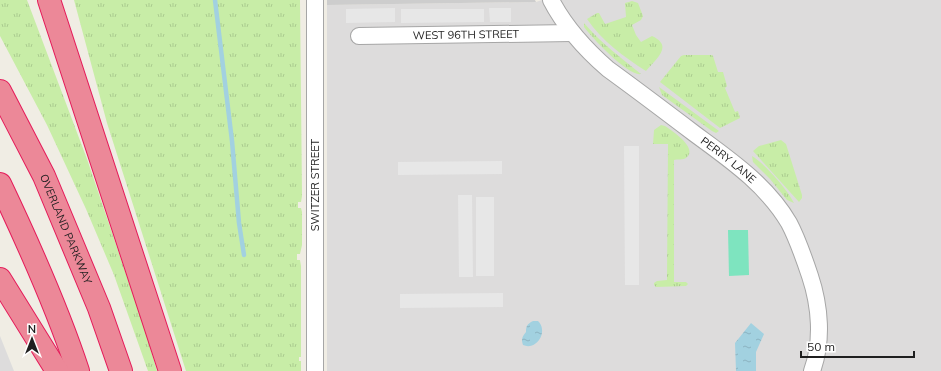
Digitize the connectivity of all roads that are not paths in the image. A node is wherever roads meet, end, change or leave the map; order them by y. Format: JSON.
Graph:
{"nodes":[{"id":1,"x":49,"y":0,"type":"edge"},
{"id":2,"x":315,"y":0,"type":"edge"},
{"id":3,"x":551,"y":0,"type":"edge"},
{"id":4,"x":572,"y":33,"type":"junction"},
{"id":5,"x":359,"y":36,"type":"dead end"},
{"id":6,"x":0,"y":91,"type":"edge"},
{"id":7,"x":0,"y":184,"type":"edge"},
{"id":8,"x":0,"y":279,"type":"edge"},
{"id":9,"x":57,"y":371,"type":"edge"},
{"id":10,"x":78,"y":371,"type":"edge"},
{"id":11,"x":121,"y":371,"type":"edge"},
{"id":12,"x":170,"y":371,"type":"edge"},
{"id":13,"x":315,"y":371,"type":"edge"},
{"id":14,"x":812,"y":371,"type":"edge"}],
"edges":[{"from":1,"to":12,"type":"highway"},
{"from":2,"to":13,"type":"street","name":"SWITZER STREET"},
{"from":3,"to":4,"type":"street","name":"PERRY LANE"},
{"from":4,"to":5,"type":"street","name":"WEST 96TH STREET"},
{"from":4,"to":14,"type":"street","name":"PERRY LANE"},
{"from":6,"to":11,"type":"highway","name":"OVERLAND PARKWAY"},
{"from":7,"to":10,"type":"highway"},
{"from":8,"to":9,"type":"highway"}]}
